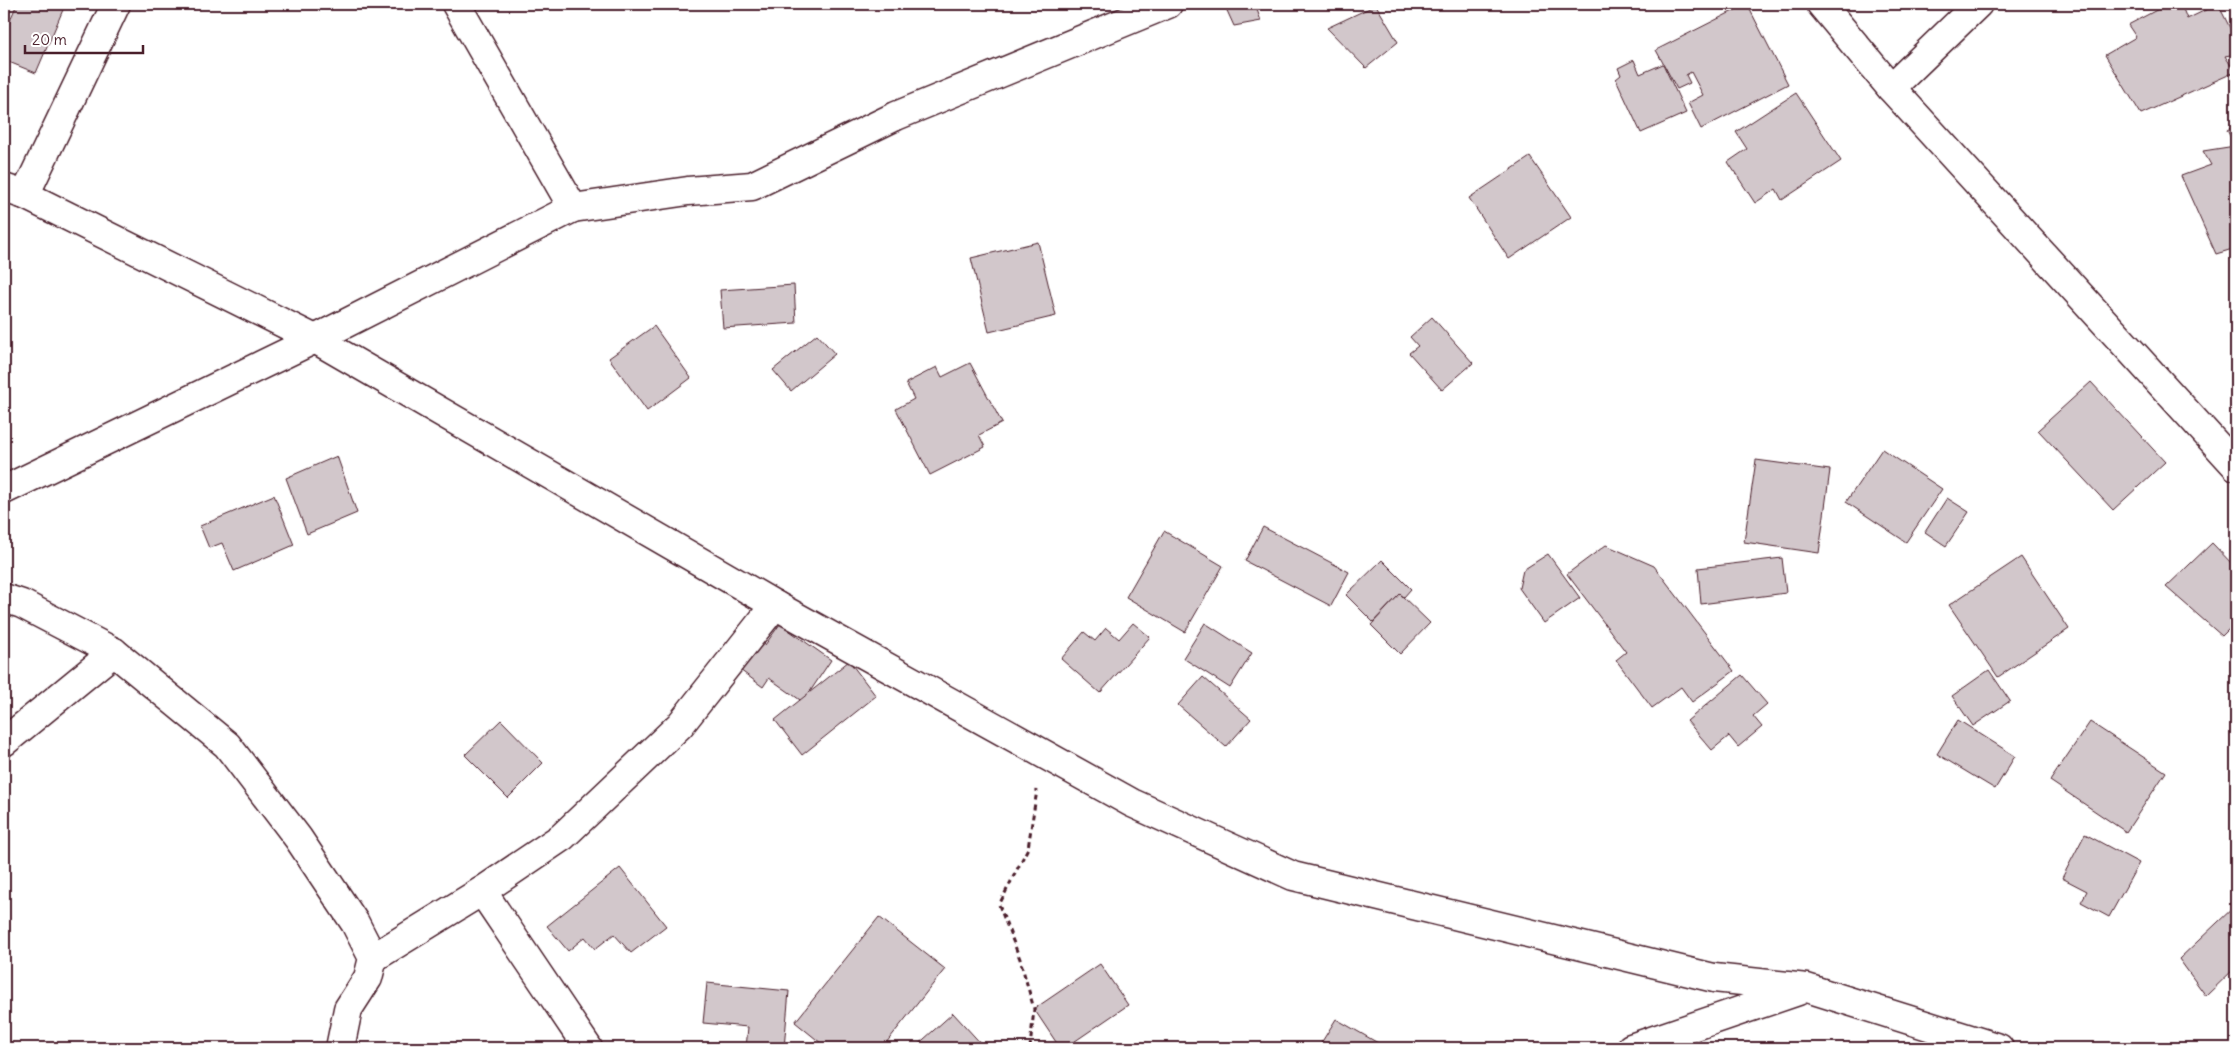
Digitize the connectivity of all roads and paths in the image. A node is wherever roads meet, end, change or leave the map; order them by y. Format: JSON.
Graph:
{"nodes":[{"id":1,"x":116,"y":4,"type":"edge"},
{"id":2,"x":456,"y":4,"type":"edge"},
{"id":3,"x":1168,"y":4,"type":"edge"},
{"id":4,"x":1822,"y":4,"type":"edge"},
{"id":5,"x":1978,"y":4,"type":"edge"},
{"id":6,"x":1117,"y":14,"type":"edge"},
{"id":7,"x":1891,"y":88,"type":"junction"},
{"id":8,"x":14,"y":191,"type":"edge"},
{"id":9,"x":573,"y":208,"type":"junction"},
{"id":10,"x":315,"y":340,"type":"junction"},
{"id":11,"x":2236,"y":466,"type":"edge"},
{"id":12,"x":4,"y":490,"type":"edge"},
{"id":13,"x":4,"y":598,"type":"edge"},
{"id":14,"x":775,"y":605,"type":"junction"},
{"id":15,"x":114,"y":652,"type":"junction"},
{"id":16,"x":4,"y":742,"type":"edge"},
{"id":17,"x":1042,"y":753,"type":"junction"},
{"id":18,"x":482,"y":891,"type":"junction"},
{"id":19,"x":373,"y":958,"type":"junction"},
{"id":20,"x":1807,"y":988,"type":"junction"},
{"id":21,"x":340,"y":1048,"type":"edge"},
{"id":22,"x":588,"y":1048,"type":"edge"},
{"id":23,"x":1030,"y":1048,"type":"edge"},
{"id":24,"x":1631,"y":1048,"type":"edge"},
{"id":25,"x":1999,"y":1048,"type":"edge"}],
"edges":[{"from":1,"to":8,"type":"street"},
{"from":2,"to":9,"type":"street"},
{"from":3,"to":6,"type":"street"},
{"from":4,"to":7,"type":"street"},
{"from":5,"to":7,"type":"street"},
{"from":6,"to":9,"type":"street"},
{"from":7,"to":11,"type":"street"},
{"from":8,"to":10,"type":"street"},
{"from":9,"to":10,"type":"street"},
{"from":10,"to":12,"type":"street"},
{"from":10,"to":14,"type":"street"},
{"from":13,"to":15,"type":"street"},
{"from":14,"to":17,"type":"street"},
{"from":14,"to":18,"type":"street"},
{"from":15,"to":16,"type":"street"},
{"from":15,"to":19,"type":"street"},
{"from":17,"to":20,"type":"street"},
{"from":17,"to":23,"type":"path"},
{"from":18,"to":19,"type":"street"},
{"from":18,"to":22,"type":"street"},
{"from":19,"to":21,"type":"street"},
{"from":20,"to":24,"type":"street"},
{"from":20,"to":25,"type":"street"}]}
